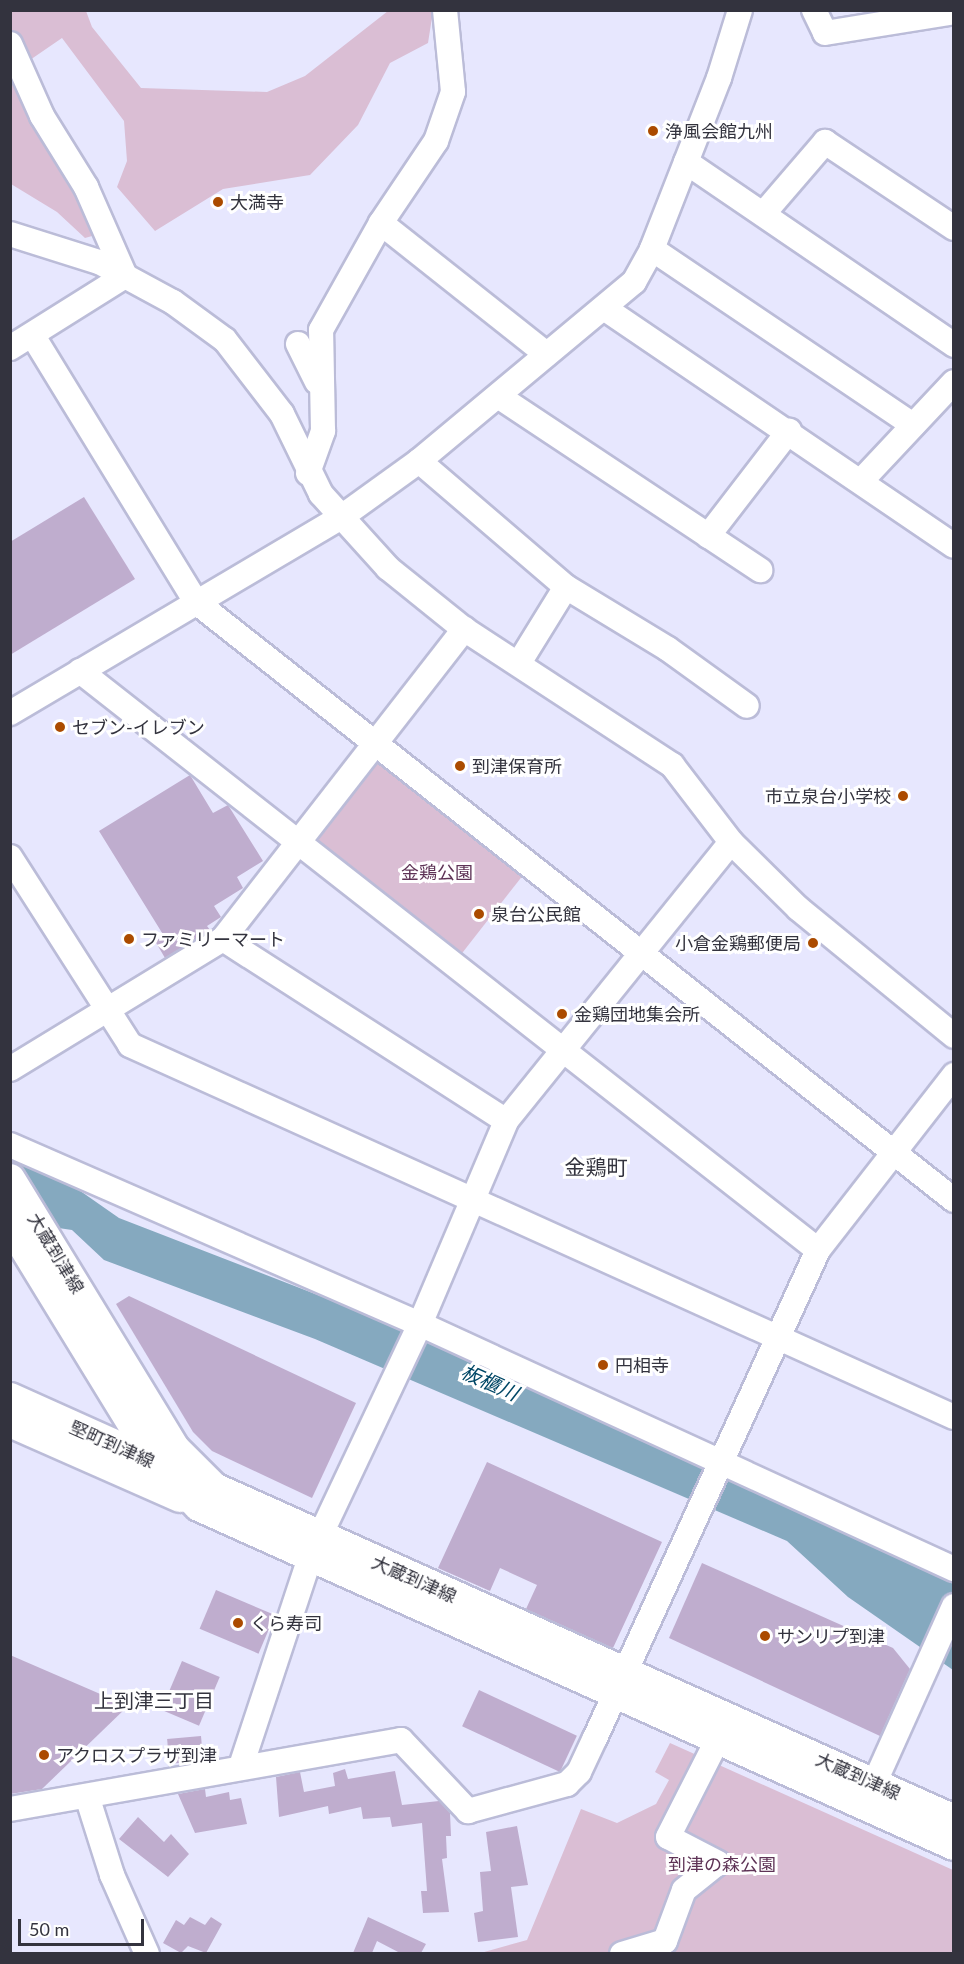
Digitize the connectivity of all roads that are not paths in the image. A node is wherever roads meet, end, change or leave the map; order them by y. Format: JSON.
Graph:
{"nodes":[{"id":1,"x":446,"y":10,"type":"edge"},
{"id":2,"x":740,"y":10,"type":"edge"},
{"id":3,"x":814,"y":10,"type":"edge"},
{"id":4,"x":954,"y":12,"type":"edge"},
{"id":5,"x":10,"y":44,"type":"edge"},
{"id":6,"x":686,"y":162,"type":"junction"},
{"id":7,"x":764,"y":213,"type":"junction"},
{"id":8,"x":381,"y":223,"type":"junction"},
{"id":9,"x":954,"y":228,"type":"edge"},
{"id":10,"x":10,"y":234,"type":"edge"},
{"id":11,"x":652,"y":249,"type":"junction"},
{"id":12,"x":125,"y":276,"type":"junction"},
{"id":13,"x":604,"y":308,"type":"junction"},
{"id":14,"x":33,"y":336,"type":"junction"},
{"id":15,"x":298,"y":344,"type":"dead end"},
{"id":16,"x":954,"y":345,"type":"edge"},
{"id":17,"x":10,"y":348,"type":"edge"},
{"id":18,"x":546,"y":354,"type":"junction"},
{"id":19,"x":954,"y":382,"type":"edge"},
{"id":20,"x":319,"y":386,"type":"junction"},
{"id":21,"x":498,"y":396,"type":"junction"},
{"id":22,"x":914,"y":425,"type":"junction"},
{"id":23,"x":789,"y":431,"type":"junction"},
{"id":24,"x":419,"y":461,"type":"junction"},
{"id":25,"x":308,"y":472,"type":"junction"},
{"id":26,"x":862,"y":480,"type":"junction"},
{"id":27,"x":339,"y":518,"type":"junction"},
{"id":28,"x":708,"y":536,"type":"junction"},
{"id":29,"x":954,"y":546,"type":"edge"},
{"id":30,"x":760,"y":570,"type":"dead end"},
{"id":31,"x":566,"y":587,"type":"junction"},
{"id":32,"x":196,"y":602,"type":"junction"},
{"id":33,"x":464,"y":629,"type":"junction"},
{"id":34,"x":519,"y":663,"type":"junction"},
{"id":35,"x":80,"y":671,"type":"junction"},
{"id":36,"x":747,"y":706,"type":"dead end"},
{"id":37,"x":10,"y":713,"type":"edge"},
{"id":38,"x":375,"y":744,"type":"junction"},
{"id":39,"x":732,"y":842,"type":"junction"},
{"id":40,"x":300,"y":844,"type":"junction"},
{"id":41,"x":10,"y":857,"type":"edge"},
{"id":42,"x":223,"y":939,"type":"junction"},
{"id":43,"x":640,"y":952,"type":"junction"},
{"id":44,"x":107,"y":1013,"type":"junction"},
{"id":45,"x":954,"y":1036,"type":"edge"},
{"id":46,"x":563,"y":1052,"type":"junction"},
{"id":47,"x":10,"y":1069,"type":"edge"},
{"id":48,"x":954,"y":1075,"type":"edge"},
{"id":49,"x":506,"y":1121,"type":"junction"},
{"id":50,"x":10,"y":1145,"type":"edge"},
{"id":51,"x":894,"y":1152,"type":"junction"},
{"id":52,"x":10,"y":1179,"type":"edge"},
{"id":53,"x":473,"y":1198,"type":"junction"},
{"id":54,"x":954,"y":1200,"type":"edge"},
{"id":55,"x":21,"y":1236,"type":"edge"},
{"id":56,"x":818,"y":1250,"type":"junction"},
{"id":57,"x":420,"y":1324,"type":"junction"},
{"id":58,"x":778,"y":1336,"type":"junction"},
{"id":59,"x":10,"y":1398,"type":"edge"},
{"id":60,"x":954,"y":1417,"type":"edge"},
{"id":61,"x":10,"y":1422,"type":"edge"},
{"id":62,"x":718,"y":1462,"type":"junction"},
{"id":63,"x":157,"y":1464,"type":"junction"},
{"id":64,"x":206,"y":1497,"type":"junction"},
{"id":65,"x":316,"y":1547,"type":"junction"},
{"id":66,"x":954,"y":1569,"type":"edge"},
{"id":67,"x":954,"y":1606,"type":"edge"},
{"id":68,"x":620,"y":1683,"type":"junction"},
{"id":69,"x":719,"y":1737,"type":"junction"},
{"id":70,"x":241,"y":1766,"type":"junction"},
{"id":71,"x":874,"y":1784,"type":"junction"},
{"id":72,"x":87,"y":1796,"type":"junction"},
{"id":73,"x":10,"y":1809,"type":"edge"},
{"id":74,"x":954,"y":1820,"type":"edge"},
{"id":75,"x":954,"y":1845,"type":"edge"},
{"id":76,"x":147,"y":1953,"type":"edge"},
{"id":77,"x":622,"y":1953,"type":"edge"}],
"edges":[{"from":1,"to":8,"type":"street"},
{"from":2,"to":6,"type":"street"},
{"from":3,"to":4,"type":"street"},
{"from":5,"to":12,"type":"street"},
{"from":6,"to":7,"type":"street"},
{"from":6,"to":11,"type":"street"},
{"from":7,"to":9,"type":"street"},
{"from":7,"to":16,"type":"street"},
{"from":8,"to":18,"type":"street"},
{"from":8,"to":20,"type":"street"},
{"from":10,"to":12,"type":"street"},
{"from":11,"to":13,"type":"street"},
{"from":11,"to":22,"type":"street"},
{"from":12,"to":14,"type":"street"},
{"from":12,"to":25,"type":"street"},
{"from":13,"to":18,"type":"street"},
{"from":13,"to":23,"type":"street"},
{"from":14,"to":17,"type":"street"},
{"from":14,"to":32,"type":"street"},
{"from":15,"to":20,"type":"street"},
{"from":18,"to":21,"type":"street"},
{"from":19,"to":22,"type":"street"},
{"from":20,"to":25,"type":"street"},
{"from":21,"to":24,"type":"street"},
{"from":21,"to":28,"type":"street"},
{"from":22,"to":26,"type":"street"},
{"from":23,"to":26,"type":"street"},
{"from":23,"to":28,"type":"street"},
{"from":24,"to":27,"type":"street"},
{"from":24,"to":31,"type":"street"},
{"from":25,"to":27,"type":"street"},
{"from":26,"to":29,"type":"street"},
{"from":27,"to":32,"type":"street"},
{"from":27,"to":33,"type":"street"},
{"from":28,"to":30,"type":"street"},
{"from":31,"to":34,"type":"street"},
{"from":31,"to":36,"type":"street"},
{"from":32,"to":35,"type":"street"},
{"from":32,"to":38,"type":"street"},
{"from":33,"to":34,"type":"street"},
{"from":33,"to":38,"type":"street"},
{"from":34,"to":39,"type":"street"},
{"from":35,"to":37,"type":"street"},
{"from":35,"to":40,"type":"street"},
{"from":38,"to":40,"type":"street"},
{"from":38,"to":43,"type":"street"},
{"from":39,"to":43,"type":"street"},
{"from":39,"to":45,"type":"street"},
{"from":40,"to":42,"type":"street"},
{"from":40,"to":46,"type":"street"},
{"from":41,"to":44,"type":"street"},
{"from":42,"to":44,"type":"street"},
{"from":42,"to":49,"type":"street"},
{"from":43,"to":46,"type":"street"},
{"from":43,"to":51,"type":"street"},
{"from":44,"to":47,"type":"street"},
{"from":44,"to":53,"type":"street"},
{"from":46,"to":49,"type":"street"},
{"from":46,"to":56,"type":"street"},
{"from":48,"to":51,"type":"street"},
{"from":49,"to":53,"type":"street"},
{"from":50,"to":57,"type":"street"},
{"from":51,"to":54,"type":"street"},
{"from":51,"to":56,"type":"street"},
{"from":52,"to":55,"type":"main road","name":"大蔵到津線"},
{"from":53,"to":57,"type":"street"},
{"from":53,"to":58,"type":"street"},
{"from":55,"to":63,"type":"main road","name":"大蔵到津線"},
{"from":55,"to":64,"type":"main road","name":"大蔵到津線"},
{"from":56,"to":58,"type":"street"},
{"from":57,"to":62,"type":"street"},
{"from":57,"to":65,"type":"street"},
{"from":58,"to":60,"type":"street"},
{"from":58,"to":62,"type":"street"},
{"from":59,"to":63,"type":"main road","name":"堅町到津線"},
{"from":61,"to":64,"type":"main road","name":"堅町到津線"},
{"from":62,"to":66,"type":"street"},
{"from":62,"to":68,"type":"street"},
{"from":63,"to":64,"type":"main road","name":"堅町到津線"},
{"from":64,"to":65,"type":"main road","name":"大蔵到津線"},
{"from":65,"to":68,"type":"main road","name":"大蔵到津線"},
{"from":65,"to":70,"type":"street"},
{"from":67,"to":71,"type":"street"},
{"from":68,"to":69,"type":"main road","name":"大蔵到津線"},
{"from":68,"to":70,"type":"street"},
{"from":68,"to":71,"type":"main road","name":"大蔵到津線"},
{"from":69,"to":75,"type":"main road","name":"大蔵到津線"},
{"from":69,"to":77,"type":"street"},
{"from":70,"to":72,"type":"street"},
{"from":71,"to":74,"type":"main road","name":"大蔵到津線"},
{"from":72,"to":73,"type":"street"},
{"from":72,"to":76,"type":"street"}]}
